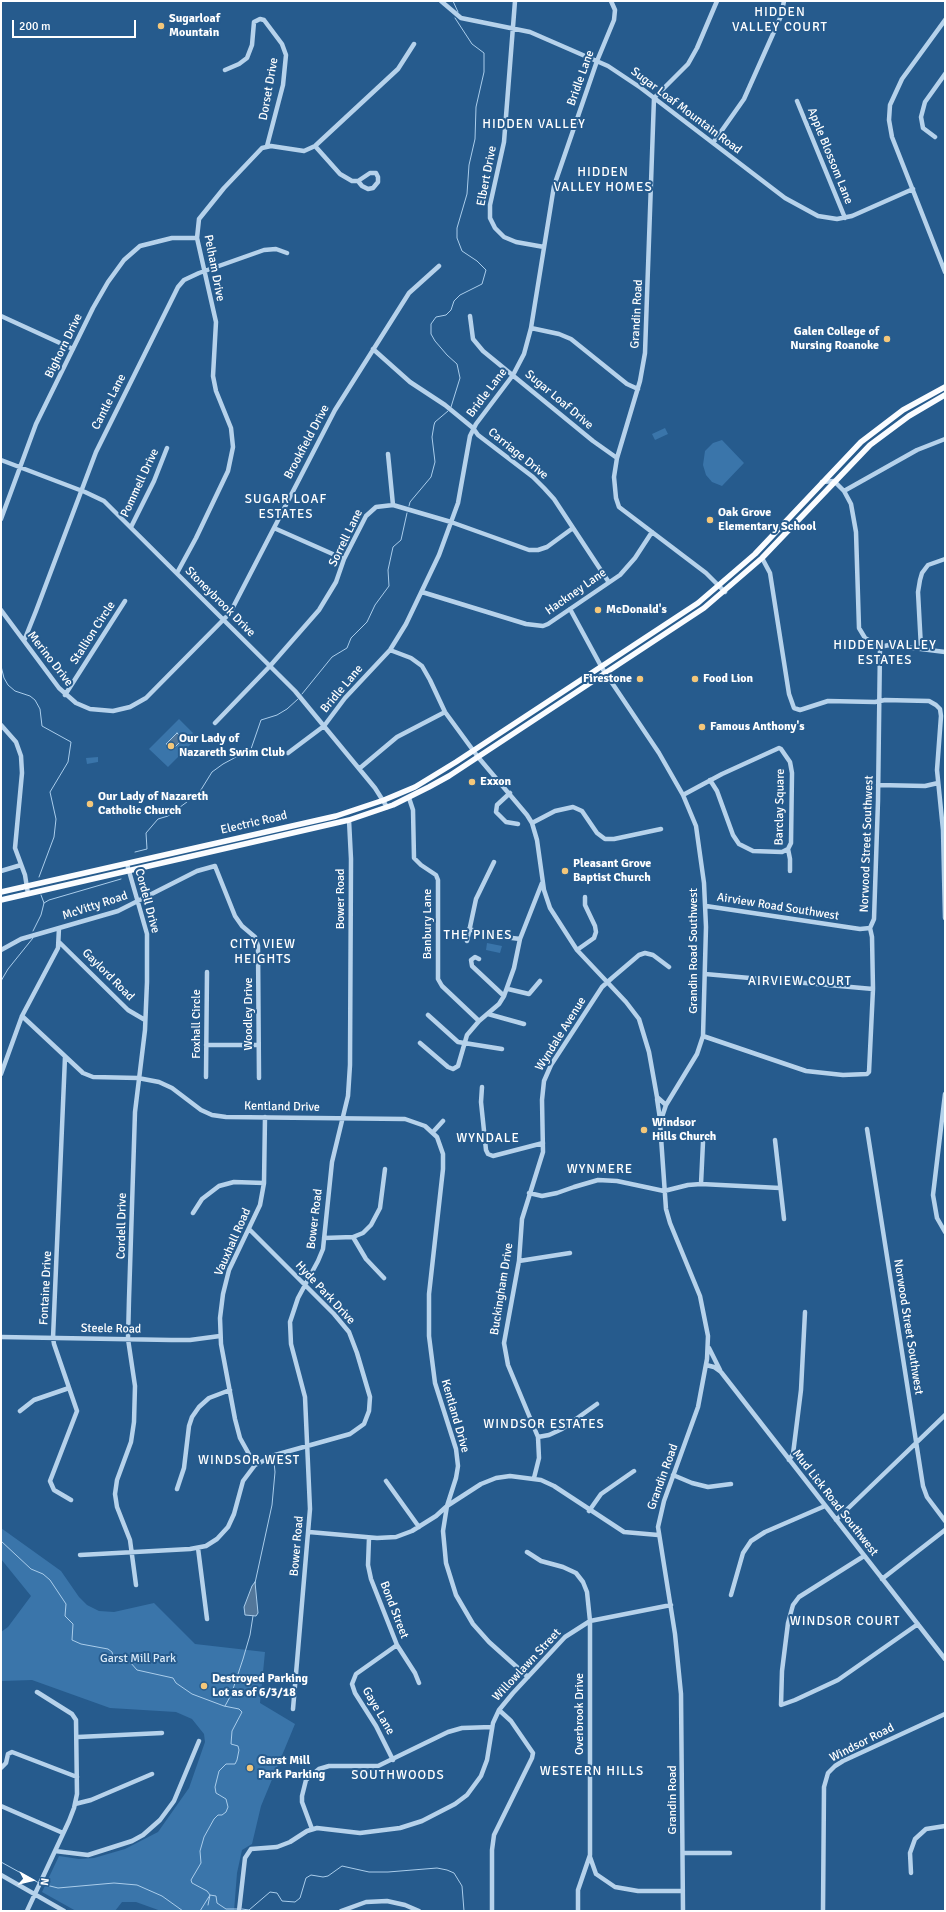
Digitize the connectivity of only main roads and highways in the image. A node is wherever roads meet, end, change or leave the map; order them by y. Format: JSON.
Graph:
{"nodes":[{"id":1,"x":945,"y":387,"type":"edge"},
{"id":2,"x":945,"y":395,"type":"edge"},
{"id":3,"x":1,"y":892,"type":"edge"},
{"id":4,"x":1,"y":900,"type":"edge"}],
"edges":[{"from":1,"to":3,"type":"main road","name":"Electric Road"},
{"from":2,"to":4,"type":"main road","name":"Electric Road"}]}
